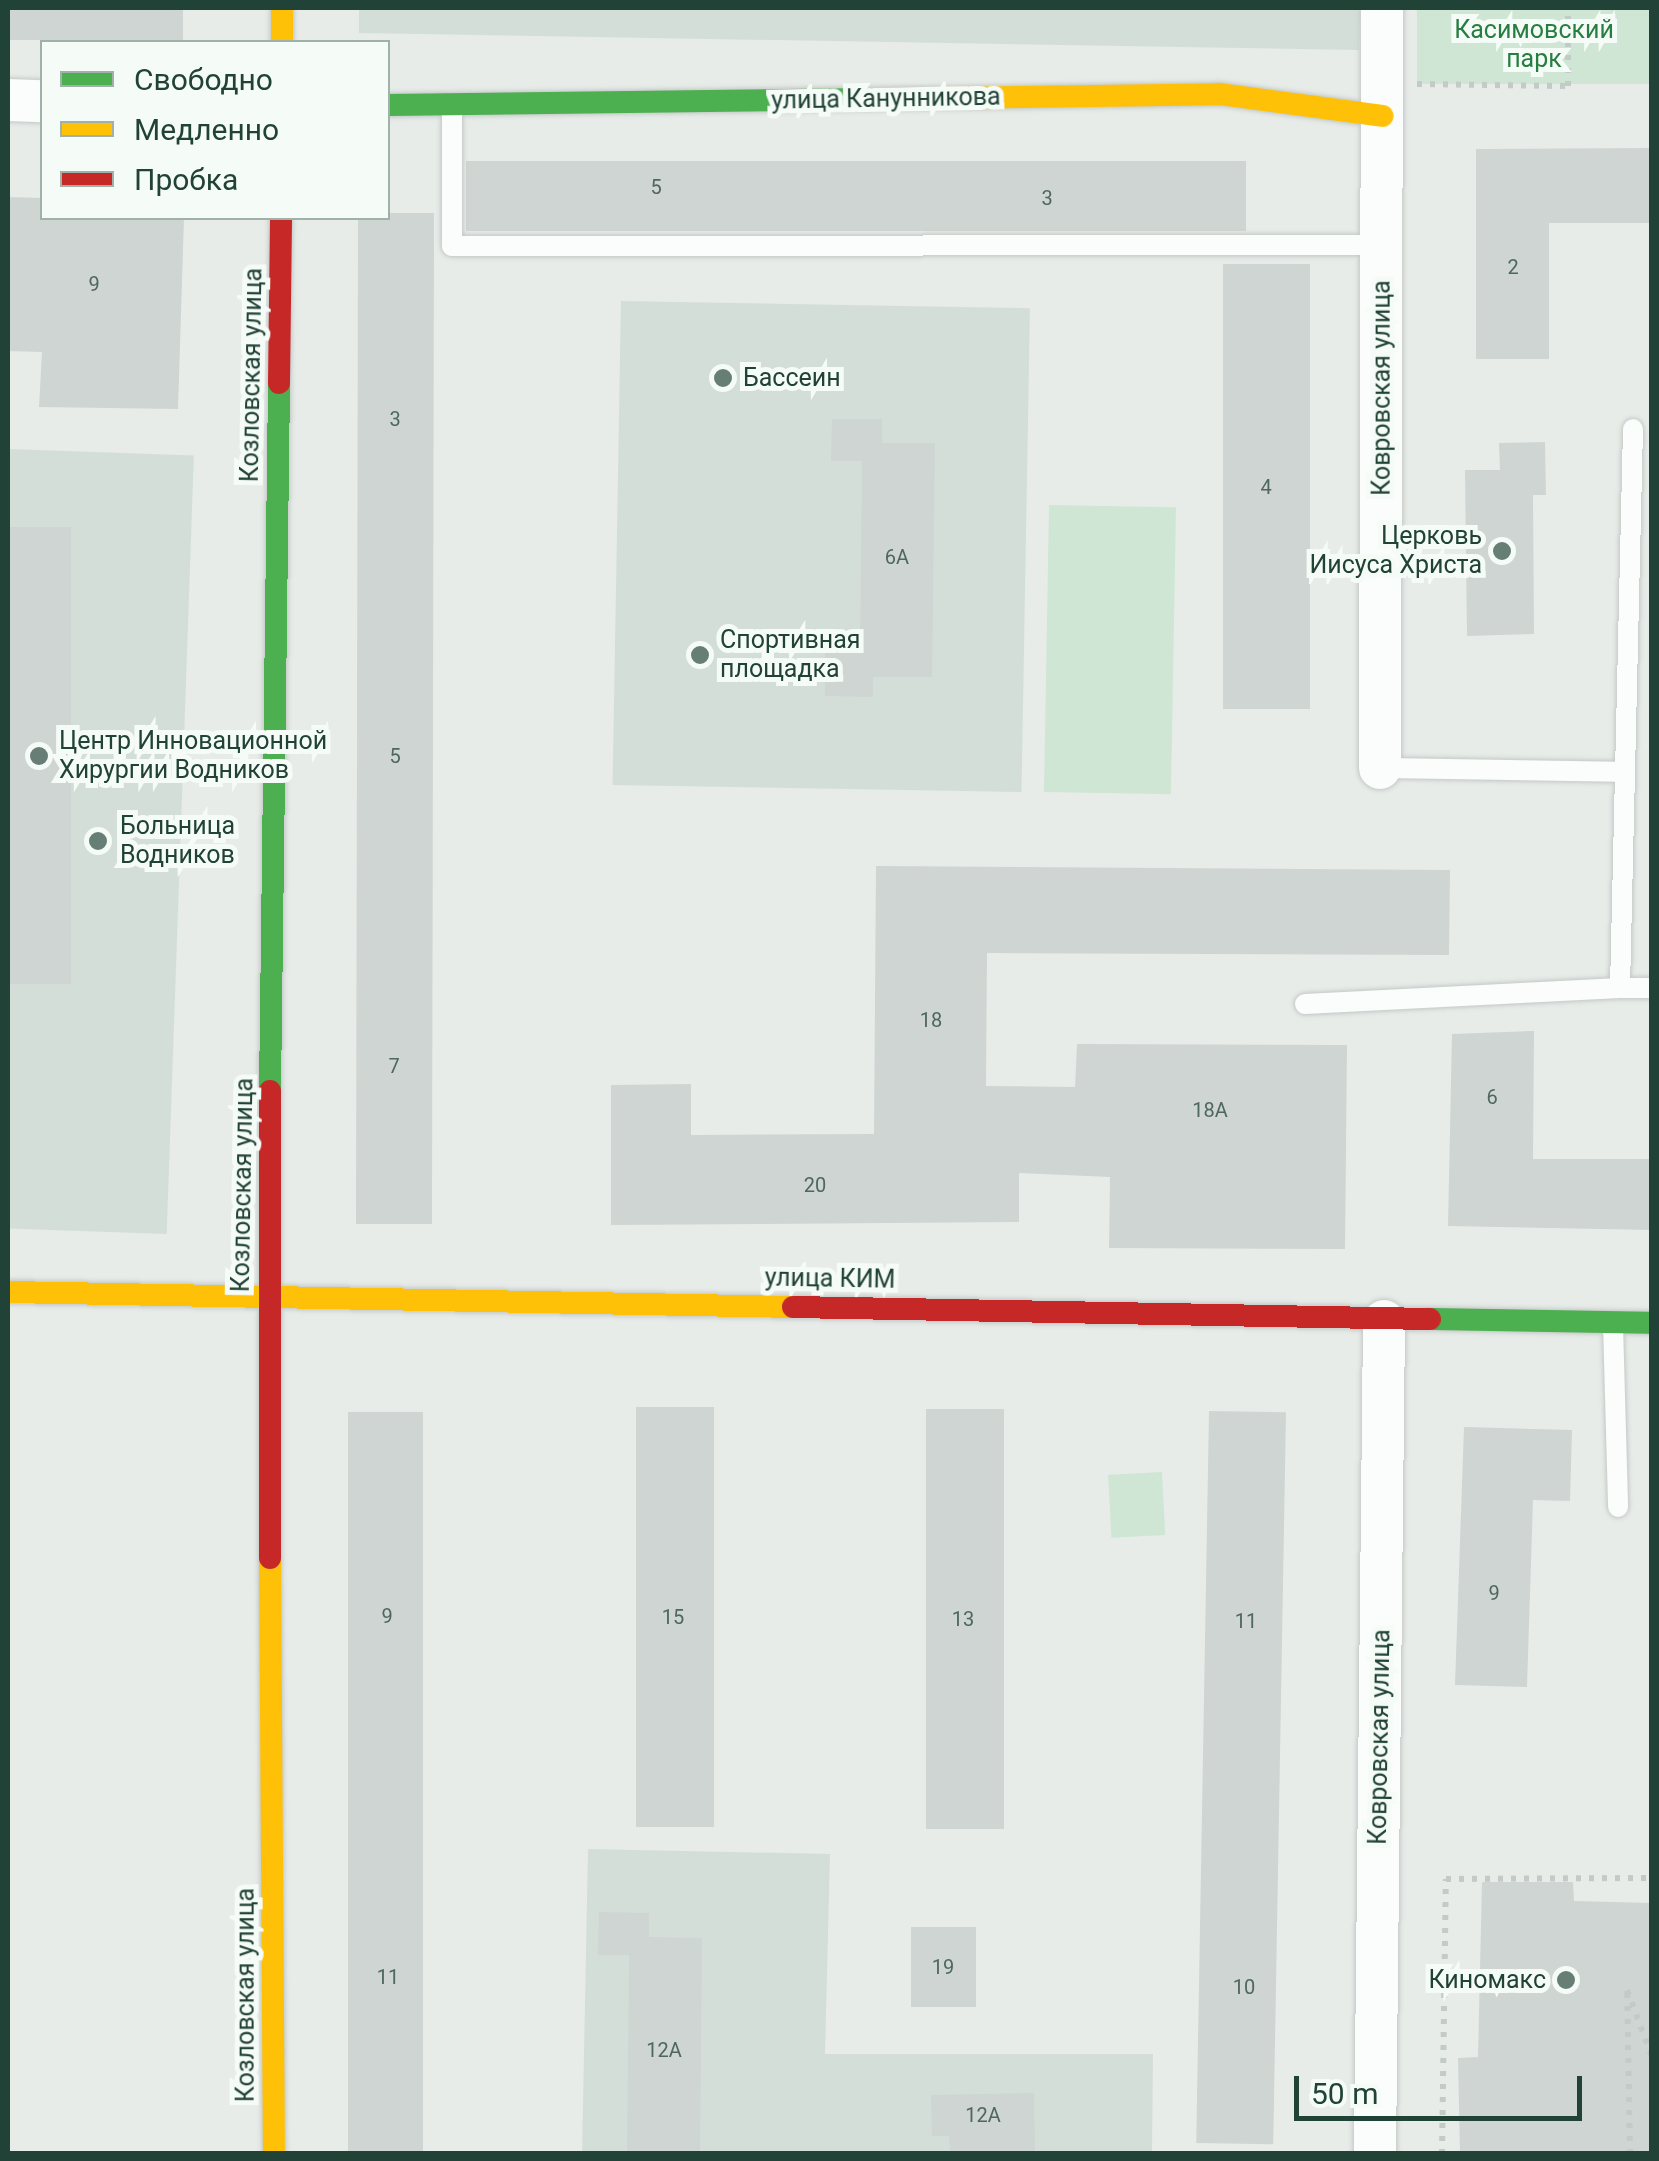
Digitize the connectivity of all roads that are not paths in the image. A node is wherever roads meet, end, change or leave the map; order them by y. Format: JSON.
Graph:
{"nodes":[{"id":1,"x":282,"y":8,"type":"edge"},
{"id":2,"x":1382,"y":8,"type":"edge"},
{"id":3,"x":282,"y":40,"type":"edge"},
{"id":4,"x":8,"y":100,"type":"edge"},
{"id":5,"x":1384,"y":100,"type":"junction"},
{"id":6,"x":40,"y":101,"type":"edge"},
{"id":7,"x":390,"y":105,"type":"edge"},
{"id":8,"x":452,"y":106,"type":"junction"},
{"id":9,"x":281,"y":220,"type":"edge"},
{"id":10,"x":1383,"y":245,"type":"junction"},
{"id":11,"x":1633,"y":429,"type":"dead end"},
{"id":12,"x":1380,"y":768,"type":"joint"},
{"id":13,"x":1623,"y":772,"type":"junction"},
{"id":14,"x":1620,"y":988,"type":"junction"},
{"id":15,"x":1652,"y":988,"type":"edge"},
{"id":16,"x":1305,"y":1004,"type":"dead end"},
{"id":17,"x":8,"y":1292,"type":"edge"},
{"id":18,"x":268,"y":1292,"type":"junction"},
{"id":19,"x":1384,"y":1321,"type":"junction"},
{"id":20,"x":1612,"y":1322,"type":"junction"},
{"id":21,"x":1652,"y":1323,"type":"edge"},
{"id":22,"x":1618,"y":1507,"type":"dead end"},
{"id":23,"x":274,"y":2154,"type":"edge"},
{"id":24,"x":1376,"y":2154,"type":"edge"}],
"edges":[{"from":1,"to":3,"type":"street"},
{"from":2,"to":5,"type":"street","name":"Ковровская улица"},
{"from":4,"to":6,"type":"street"},
{"from":5,"to":8,"type":"street","name":"улица Канунникова"},
{"from":5,"to":10,"type":"street","name":"Ковровская улица"},
{"from":7,"to":8,"type":"street","name":"улица Канунникова"},
{"from":8,"to":10,"type":"lane"},
{"from":9,"to":18,"type":"street","name":"Козловская улица"},
{"from":10,"to":12,"type":"street","name":"Ковровская улица"},
{"from":11,"to":13,"type":"lane"},
{"from":12,"to":13,"type":"lane"},
{"from":13,"to":14,"type":"lane"},
{"from":14,"to":15,"type":"lane"},
{"from":14,"to":16,"type":"lane"},
{"from":17,"to":18,"type":"street","name":"улица КИМ"},
{"from":18,"to":19,"type":"street","name":"улица КИМ"},
{"from":18,"to":23,"type":"street","name":"Козловская улица"},
{"from":19,"to":20,"type":"street","name":"улица КИМ"},
{"from":19,"to":24,"type":"street","name":"Ковровская улица"},
{"from":20,"to":21,"type":"street","name":"улица КИМ"},
{"from":20,"to":22,"type":"lane"}]}
